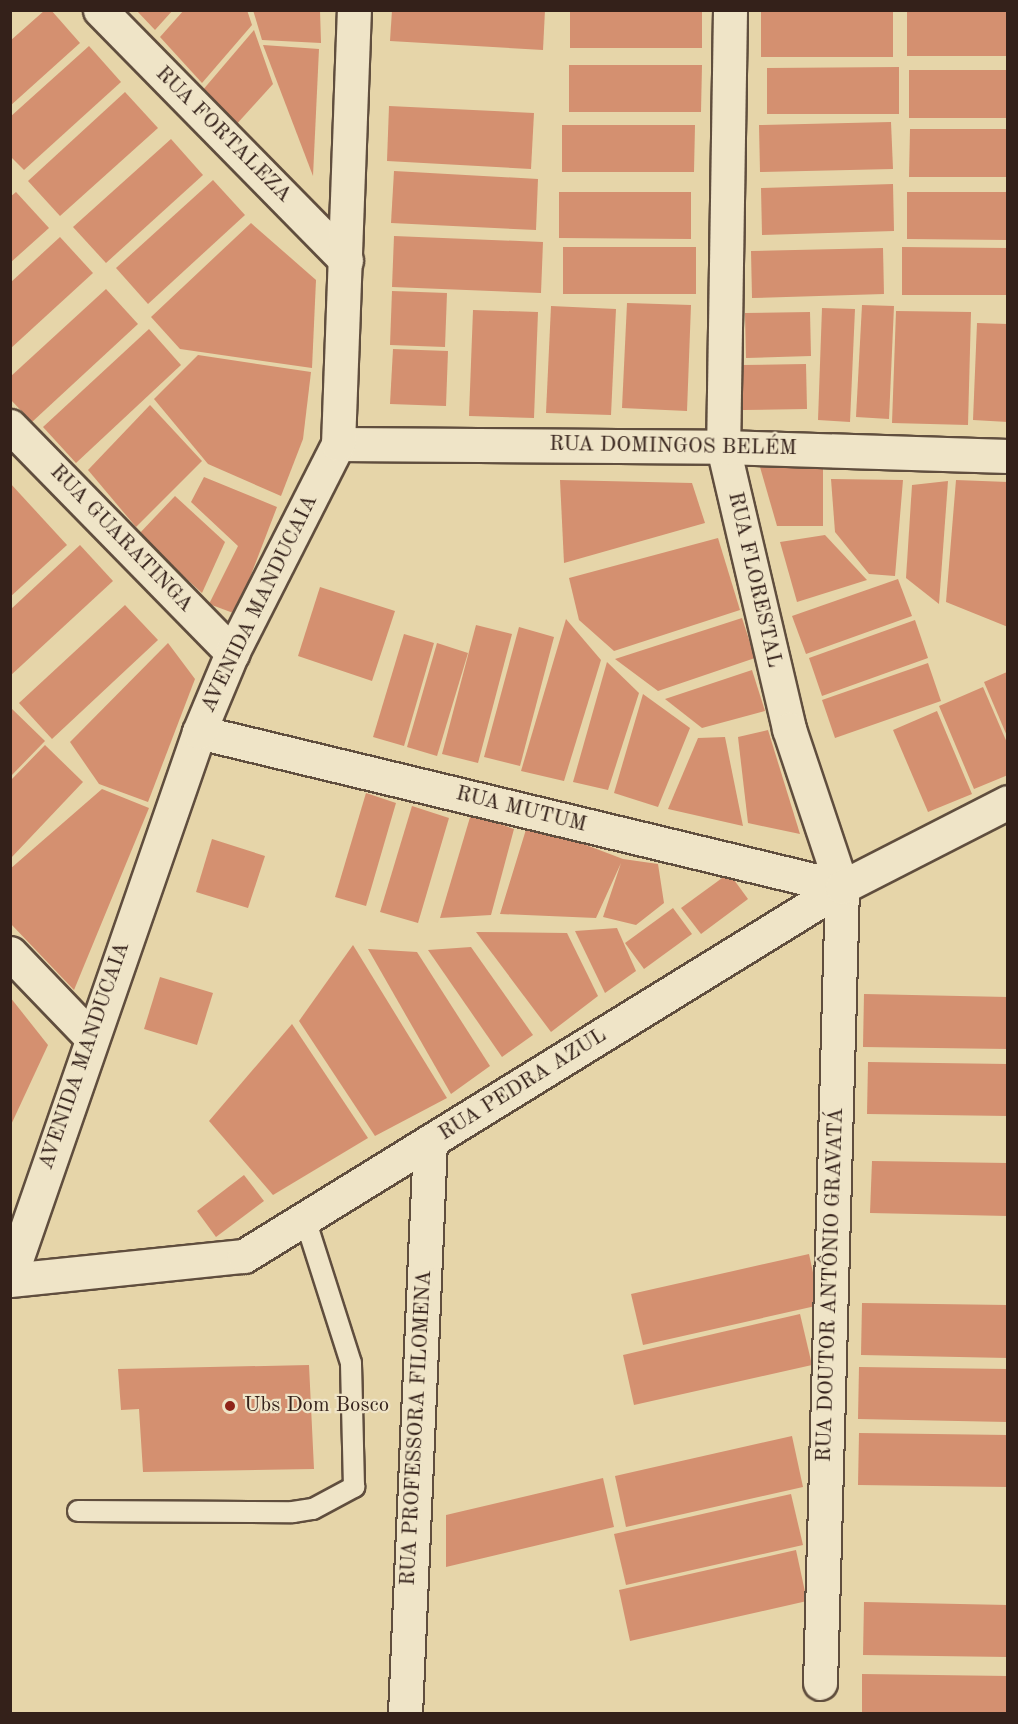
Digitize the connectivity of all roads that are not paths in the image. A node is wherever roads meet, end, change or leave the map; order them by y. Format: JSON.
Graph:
{"nodes":[{"id":1,"x":100,"y":10,"type":"edge"},
{"id":2,"x":354,"y":10,"type":"edge"},
{"id":3,"x":730,"y":10,"type":"edge"},
{"id":4,"x":346,"y":260,"type":"junction"},
{"id":5,"x":10,"y":426,"type":"edge"},
{"id":6,"x":339,"y":444,"type":"junction"},
{"id":7,"x":723,"y":447,"type":"junction"},
{"id":8,"x":1008,"y":456,"type":"edge"},
{"id":9,"x":232,"y":652,"type":"junction"},
{"id":10,"x":199,"y":732,"type":"junction"},
{"id":11,"x":1008,"y":802,"type":"edge"},
{"id":12,"x":842,"y":887,"type":"junction"},
{"id":13,"x":10,"y":953,"type":"edge"},
{"id":14,"x":90,"y":1036,"type":"junction"},
{"id":15,"x":430,"y":1142,"type":"junction"},
{"id":16,"x":305,"y":1219,"type":"junction"},
{"id":17,"x":10,"y":1279,"type":"edge"},
{"id":18,"x":78,"y":1511,"type":"dead end"},
{"id":19,"x":820,"y":1683,"type":"dead end"},
{"id":20,"x":405,"y":1713,"type":"edge"}],
"edges":[{"from":1,"to":4,"type":"street","name":"RUA FORTALEZA"},
{"from":2,"to":4,"type":"street","name":"AVENIDA MANDUCAIA"},
{"from":3,"to":7,"type":"street","name":"RUA FLORESTAL"},
{"from":4,"to":6,"type":"street","name":"AVENIDA MANDUCAIA"},
{"from":5,"to":9,"type":"street","name":"RUA GUARATINGA"},
{"from":6,"to":7,"type":"street","name":"RUA DOMINGOS BELÉM"},
{"from":6,"to":9,"type":"street","name":"AVENIDA MANDUCAIA"},
{"from":7,"to":8,"type":"street","name":"RUA DOMINGOS BELÉM"},
{"from":7,"to":12,"type":"street","name":"RUA FLORESTAL"},
{"from":9,"to":10,"type":"street","name":"AVENIDA MANDUCAIA"},
{"from":10,"to":12,"type":"street","name":"RUA MUTUM"},
{"from":10,"to":14,"type":"street","name":"AVENIDA MANDUCAIA"},
{"from":11,"to":12,"type":"street","name":"RUA PEDRA AZUL"},
{"from":12,"to":15,"type":"street","name":"RUA PEDRA AZUL"},
{"from":12,"to":19,"type":"street","name":"RUA DOUTOR ANTÔNIO GRAVATÁ"},
{"from":13,"to":14,"type":"street"},
{"from":14,"to":17,"type":"street","name":"AVENIDA MANDUCAIA"},
{"from":15,"to":16,"type":"street","name":"RUA PEDRA AZUL"},
{"from":15,"to":20,"type":"street","name":"RUA PROFESSORA FILOMENA"},
{"from":16,"to":17,"type":"street","name":"RUA PEDRA AZUL"},
{"from":16,"to":18,"type":"lane"}]}
